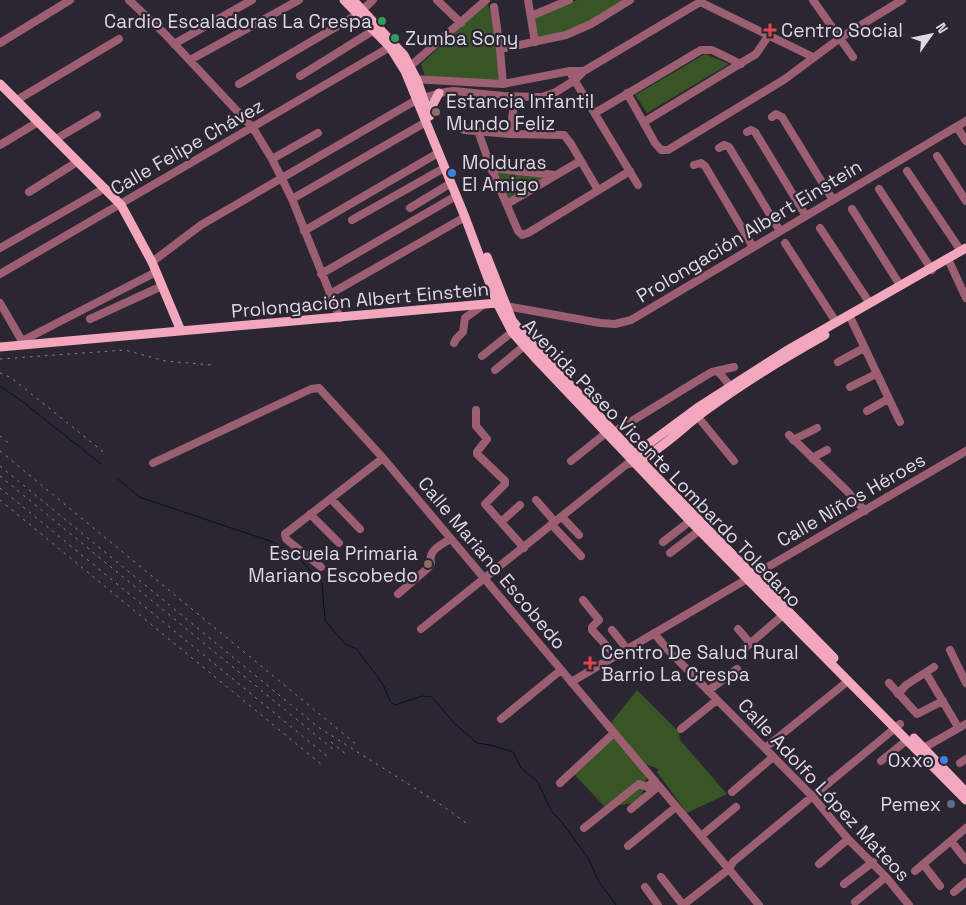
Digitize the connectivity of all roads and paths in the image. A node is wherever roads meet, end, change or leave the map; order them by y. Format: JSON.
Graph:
{"nodes":[{"id":1,"x":70,"y":0,"type":"edge"},
{"id":2,"x":128,"y":0,"type":"edge"},
{"id":3,"x":252,"y":0,"type":"edge"},
{"id":4,"x":299,"y":0,"type":"edge"},
{"id":5,"x":344,"y":0,"type":"edge"},
{"id":6,"x":353,"y":0,"type":"edge"},
{"id":7,"x":373,"y":0,"type":"edge"},
{"id":8,"x":437,"y":0,"type":"edge"},
{"id":9,"x":486,"y":0,"type":"edge"},
{"id":10,"x":528,"y":0,"type":"edge"},
{"id":11,"x":569,"y":0,"type":"edge"},
{"id":12,"x":630,"y":0,"type":"edge"},
{"id":13,"x":813,"y":0,"type":"edge"},
{"id":14,"x":884,"y":0,"type":"edge"},
{"id":15,"x":902,"y":0,"type":"edge"},
{"id":16,"x":700,"y":1,"type":"edge"},
{"id":17,"x":494,"y":7,"type":"dead end"},
{"id":18,"x":889,"y":8,"type":"junction"},
{"id":19,"x":361,"y":12,"type":"junction"},
{"id":20,"x":531,"y":16,"type":"junction"},
{"id":21,"x":460,"y":23,"type":"junction"},
{"id":22,"x":374,"y":30,"type":"junction"},
{"id":23,"x":769,"y":35,"type":"junction"},
{"id":24,"x":840,"y":38,"type":"junction"},
{"id":25,"x":119,"y":39,"type":"dead end"},
{"id":26,"x":0,"y":42,"type":"edge"},
{"id":27,"x":535,"y":42,"type":"junction"},
{"id":28,"x":174,"y":44,"type":"junction"},
{"id":29,"x":390,"y":47,"type":"junction"},
{"id":30,"x":500,"y":49,"type":"junction"},
{"id":31,"x":813,"y":57,"type":"junction"},
{"id":32,"x":853,"y":57,"type":"dead end"},
{"id":33,"x":190,"y":60,"type":"junction"},
{"id":34,"x":741,"y":64,"type":"junction"},
{"id":35,"x":570,"y":71,"type":"junction"},
{"id":36,"x":584,"y":72,"type":"junction"},
{"id":37,"x":410,"y":74,"type":"junction"},
{"id":38,"x":300,"y":76,"type":"dead end"},
{"id":39,"x":574,"y":80,"type":"junction"},
{"id":40,"x":0,"y":84,"type":"edge"},
{"id":41,"x":239,"y":84,"type":"dead end"},
{"id":42,"x":486,"y":84,"type":"junction"},
{"id":43,"x":503,"y":84,"type":"junction"},
{"id":44,"x":439,"y":93,"type":"junction"},
{"id":45,"x":486,"y":93,"type":"junction"},
{"id":46,"x":627,"y":93,"type":"junction"},
{"id":47,"x":515,"y":96,"type":"junction"},
{"id":48,"x":421,"y":98,"type":"junction"},
{"id":49,"x":17,"y":100,"type":"junction"},
{"id":50,"x":595,"y":113,"type":"junction"},
{"id":51,"x":97,"y":114,"type":"dead end"},
{"id":52,"x":772,"y":117,"type":"dead end"},
{"id":53,"x":428,"y":119,"type":"junction"},
{"id":54,"x":966,"y":121,"type":"edge"},
{"id":55,"x":38,"y":122,"type":"junction"},
{"id":56,"x":644,"y":122,"type":"junction"},
{"id":57,"x":957,"y":127,"type":"junction"},
{"id":58,"x":253,"y":128,"type":"junction"},
{"id":59,"x":464,"y":130,"type":"dead end"},
{"id":60,"x":478,"y":131,"type":"junction"},
{"id":61,"x":747,"y":132,"type":"dead end"},
{"id":62,"x":318,"y":134,"type":"dead end"},
{"id":63,"x":510,"y":134,"type":"junction"},
{"id":64,"x":56,"y":139,"type":"junction"},
{"id":65,"x":966,"y":141,"type":"edge"},
{"id":66,"x":0,"y":145,"type":"edge"},
{"id":67,"x":719,"y":148,"type":"dead end"},
{"id":68,"x":438,"y":153,"type":"junction"},
{"id":69,"x":937,"y":156,"type":"dead end"},
{"id":70,"x":272,"y":159,"type":"junction"},
{"id":71,"x":580,"y":161,"type":"junction"},
{"id":72,"x":77,"y":162,"type":"junction"},
{"id":73,"x":694,"y":165,"type":"dead end"},
{"id":74,"x":444,"y":168,"type":"junction"},
{"id":75,"x":491,"y":168,"type":"junction"},
{"id":76,"x":630,"y":171,"type":"junction"},
{"id":77,"x":908,"y":171,"type":"dead end"},
{"id":78,"x":555,"y":175,"type":"junction"},
{"id":79,"x":282,"y":178,"type":"junction"},
{"id":80,"x":451,"y":183,"type":"junction"},
{"id":81,"x":638,"y":185,"type":"dead end"},
{"id":82,"x":105,"y":188,"type":"junction"},
{"id":83,"x":879,"y":189,"type":"dead end"},
{"id":84,"x":598,"y":190,"type":"junction"},
{"id":85,"x":29,"y":192,"type":"dead end"},
{"id":86,"x":456,"y":196,"type":"junction"},
{"id":87,"x":292,"y":199,"type":"junction"},
{"id":88,"x":833,"y":200,"type":"junction"},
{"id":89,"x":966,"y":201,"type":"edge"},
{"id":90,"x":506,"y":204,"type":"junction"},
{"id":91,"x":121,"y":205,"type":"junction"},
{"id":92,"x":410,"y":208,"type":"dead end"},
{"id":93,"x":852,"y":209,"type":"dead end"},
{"id":94,"x":806,"y":216,"type":"junction"},
{"id":95,"x":465,"y":217,"type":"junction"},
{"id":96,"x":352,"y":220,"type":"dead end"},
{"id":97,"x":820,"y":228,"type":"dead end"},
{"id":98,"x":304,"y":231,"type":"junction"},
{"id":99,"x":780,"y":231,"type":"junction"},
{"id":100,"x":785,"y":243,"type":"dead end"},
{"id":101,"x":754,"y":247,"type":"junction"},
{"id":102,"x":0,"y":248,"type":"edge"},
{"id":103,"x":963,"y":250,"type":"edge"},
{"id":104,"x":948,"y":259,"type":"junction"},
{"id":105,"x":152,"y":262,"type":"junction"},
{"id":106,"x":932,"y":268,"type":"junction"},
{"id":107,"x":156,"y":272,"type":"junction"},
{"id":108,"x":0,"y":274,"type":"edge"},
{"id":109,"x":321,"y":274,"type":"junction"},
{"id":110,"x":900,"y":285,"type":"junction"},
{"id":111,"x":162,"y":286,"type":"junction"},
{"id":112,"x":330,"y":294,"type":"junction"},
{"id":113,"x":966,"y":298,"type":"edge"},
{"id":114,"x":869,"y":302,"type":"junction"},
{"id":115,"x":0,"y":303,"type":"edge"},
{"id":116,"x":483,"y":305,"type":"junction"},
{"id":117,"x":502,"y":305,"type":"junction"},
{"id":118,"x":340,"y":318,"type":"junction"},
{"id":119,"x":90,"y":319,"type":"dead end"},
{"id":120,"x":851,"y":319,"type":"junction"},
{"id":121,"x":836,"y":322,"type":"junction"},
{"id":122,"x":181,"y":331,"type":"junction"},
{"id":123,"x":512,"y":332,"type":"junction"},
{"id":124,"x":454,"y":343,"type":"dead end"},
{"id":125,"x":22,"y":344,"type":"junction"},
{"id":126,"x":524,"y":346,"type":"junction"},
{"id":127,"x":0,"y":347,"type":"edge"},
{"id":128,"x":864,"y":348,"type":"junction"},
{"id":129,"x":482,"y":356,"type":"dead end"},
{"id":130,"x":838,"y":362,"type":"dead end"},
{"id":131,"x":734,"y":368,"type":"dead end"},
{"id":132,"x":495,"y":370,"type":"dead end"},
{"id":133,"x":718,"y":371,"type":"junction"},
{"id":134,"x":876,"y":374,"type":"junction"},
{"id":135,"x":730,"y":386,"type":"junction"},
{"id":136,"x":850,"y":387,"type":"dead end"},
{"id":137,"x":718,"y":398,"type":"junction"},
{"id":138,"x":888,"y":399,"type":"junction"},
{"id":139,"x":476,"y":410,"type":"dead end"},
{"id":140,"x":867,"y":411,"type":"dead end"},
{"id":141,"x":698,"y":417,"type":"junction"},
{"id":142,"x":900,"y":422,"type":"dead end"},
{"id":143,"x":817,"y":428,"type":"dead end"},
{"id":144,"x":610,"y":432,"type":"junction"},
{"id":145,"x":827,"y":450,"type":"dead end"},
{"id":146,"x":966,"y":451,"type":"edge"},
{"id":147,"x":383,"y":458,"type":"junction"},
{"id":148,"x":812,"y":458,"type":"junction"},
{"id":149,"x":633,"y":459,"type":"junction"},
{"id":150,"x":734,"y":461,"type":"dead end"},
{"id":151,"x":571,"y":462,"type":"dead end"},
{"id":152,"x":153,"y":463,"type":"dead end"},
{"id":153,"x":331,"y":499,"type":"junction"},
{"id":154,"x":536,"y":500,"type":"dead end"},
{"id":155,"x":520,"y":505,"type":"dead end"},
{"id":156,"x":865,"y":511,"type":"junction"},
{"id":157,"x":310,"y":514,"type":"junction"},
{"id":158,"x":556,"y":521,"type":"junction"},
{"id":159,"x":690,"y":521,"type":"junction"},
{"id":160,"x":502,"y":522,"type":"junction"},
{"id":161,"x":360,"y":529,"type":"dead end"},
{"id":162,"x":700,"y":530,"type":"junction"},
{"id":163,"x":579,"y":535,"type":"dead end"},
{"id":164,"x":450,"y":539,"type":"junction"},
{"id":165,"x":663,"y":542,"type":"dead end"},
{"id":166,"x":338,"y":543,"type":"dead end"},
{"id":167,"x":524,"y":548,"type":"junction"},
{"id":168,"x":670,"y":553,"type":"dead end"},
{"id":169,"x":581,"y":556,"type":"dead end"},
{"id":170,"x":321,"y":567,"type":"dead end"},
{"id":171,"x":751,"y":577,"type":"junction"},
{"id":172,"x":484,"y":578,"type":"junction"},
{"id":173,"x":398,"y":594,"type":"dead end"},
{"id":174,"x":583,"y":600,"type":"dead end"},
{"id":175,"x":783,"y":615,"type":"junction"},
{"id":176,"x":421,"y":629,"type":"dead end"},
{"id":177,"x":738,"y":629,"type":"dead end"},
{"id":178,"x":612,"y":630,"type":"dead end"},
{"id":179,"x":654,"y":633,"type":"junction"},
{"id":180,"x":627,"y":649,"type":"junction"},
{"id":181,"x":950,"y":650,"type":"dead end"},
{"id":182,"x":615,"y":655,"type":"junction"},
{"id":183,"x":934,"y":667,"type":"dead end"},
{"id":184,"x":738,"y":669,"type":"dead end"},
{"id":185,"x":561,"y":670,"type":"junction"},
{"id":186,"x":926,"y":672,"type":"junction"},
{"id":187,"x":848,"y":680,"type":"junction"},
{"id":188,"x":571,"y":682,"type":"junction"},
{"id":189,"x":889,"y":683,"type":"dead end"},
{"id":190,"x":966,"y":683,"type":"edge"},
{"id":191,"x":708,"y":692,"type":"junction"},
{"id":192,"x":898,"y":694,"type":"junction"},
{"id":193,"x":717,"y":700,"type":"junction"},
{"id":194,"x":943,"y":701,"type":"junction"},
{"id":195,"x":502,"y":719,"type":"dead end"},
{"id":196,"x":966,"y":724,"type":"edge"},
{"id":197,"x":898,"y":726,"type":"junction"},
{"id":198,"x":958,"y":728,"type":"junction"},
{"id":199,"x":682,"y":729,"type":"dead end"},
{"id":200,"x":614,"y":733,"type":"junction"},
{"id":201,"x":907,"y":740,"type":"junction"},
{"id":202,"x":765,"y":748,"type":"junction"},
{"id":203,"x":921,"y":750,"type":"junction"},
{"id":204,"x":773,"y":757,"type":"junction"},
{"id":205,"x":881,"y":761,"type":"dead end"},
{"id":206,"x":560,"y":783,"type":"dead end"},
{"id":207,"x":657,"y":784,"type":"junction"},
{"id":208,"x":732,"y":792,"type":"dead end"},
{"id":209,"x":966,"y":792,"type":"edge"},
{"id":210,"x":813,"y":798,"type":"junction"},
{"id":211,"x":966,"y":800,"type":"edge"},
{"id":212,"x":676,"y":807,"type":"junction"},
{"id":213,"x":736,"y":807,"type":"dead end"},
{"id":214,"x":631,"y":809,"type":"dead end"},
{"id":215,"x":584,"y":828,"type":"dead end"},
{"id":216,"x":966,"y":828,"type":"edge"},
{"id":217,"x":702,"y":836,"type":"junction"},
{"id":218,"x":848,"y":839,"type":"junction"},
{"id":219,"x":951,"y":841,"type":"junction"},
{"id":220,"x":628,"y":846,"type":"dead end"},
{"id":221,"x":966,"y":860,"type":"edge"},
{"id":222,"x":873,"y":862,"type":"junction"},
{"id":223,"x":819,"y":864,"type":"dead end"},
{"id":224,"x":923,"y":864,"type":"junction"},
{"id":225,"x":729,"y":869,"type":"junction"},
{"id":226,"x":914,"y":871,"type":"dead end"},
{"id":227,"x":661,"y":877,"type":"dead end"},
{"id":228,"x":886,"y":877,"type":"junction"},
{"id":229,"x":966,"y":882,"type":"edge"},
{"id":230,"x":844,"y":884,"type":"dead end"},
{"id":231,"x":940,"y":886,"type":"dead end"},
{"id":232,"x":645,"y":887,"type":"dead end"},
{"id":233,"x":954,"y":892,"type":"dead end"},
{"id":234,"x":855,"y":902,"type":"dead end"},
{"id":235,"x":658,"y":905,"type":"edge"},
{"id":236,"x":759,"y":905,"type":"edge"},
{"id":237,"x":909,"y":905,"type":"edge"}],
"edges":[{"from":1,"to":26,"type":"street"},
{"from":2,"to":28,"type":"street"},
{"from":3,"to":28,"type":"street"},
{"from":4,"to":33,"type":"street"},
{"from":5,"to":19,"type":"main road","name":"Avenida Paseo Vicente Lombardo Toledano"},
{"from":6,"to":19,"type":"main road","name":"Avenida Paseo Vicente Lombardo Toledano"},
{"from":7,"to":19,"type":"street"},
{"from":8,"to":21,"type":"street"},
{"from":9,"to":21,"type":"street"},
{"from":10,"to":20,"type":"street"},
{"from":11,"to":20,"type":"street"},
{"from":12,"to":27,"type":"street"},
{"from":13,"to":24,"type":"street"},
{"from":14,"to":18,"type":"street"},
{"from":15,"to":18,"type":"street"},
{"from":16,"to":23,"type":"street"},
{"from":16,"to":36,"type":"street"},
{"from":17,"to":30,"type":"street"},
{"from":18,"to":24,"type":"street"},
{"from":19,"to":22,"type":"main road","name":"Avenida Paseo Vicente Lombardo Toledano"},
{"from":19,"to":37,"type":"main road","name":"Avenida Paseo Vicente Lombardo Toledano"},
{"from":19,"to":41,"type":"street"},
{"from":20,"to":27,"type":"street"},
{"from":21,"to":37,"type":"street"},
{"from":22,"to":29,"type":"main road","name":"Avenida Paseo Vicente Lombardo Toledano"},
{"from":22,"to":38,"type":"street"},
{"from":23,"to":31,"type":"street"},
{"from":23,"to":34,"type":"street"},
{"from":24,"to":31,"type":"street"},
{"from":24,"to":32,"type":"street"},
{"from":25,"to":49,"type":"street"},
{"from":27,"to":30,"type":"street"},
{"from":28,"to":33,"type":"street"},
{"from":29,"to":37,"type":"main road","name":"Avenida Paseo Vicente Lombardo Toledano"},
{"from":29,"to":58,"type":"street","name":"Calle Felipe Chávez"},
{"from":30,"to":43,"type":"street"},
{"from":31,"to":56,"type":"street"},
{"from":33,"to":58,"type":"street"},
{"from":34,"to":46,"type":"street"},
{"from":34,"to":56,"type":"street"},
{"from":35,"to":36,"type":"street"},
{"from":35,"to":39,"type":"street"},
{"from":35,"to":43,"type":"street"},
{"from":36,"to":39,"type":"street"},
{"from":37,"to":42,"type":"street"},
{"from":37,"to":48,"type":"main road","name":"Avenida Paseo Vicente Lombardo Toledano"},
{"from":39,"to":47,"type":"street"},
{"from":39,"to":50,"type":"street"},
{"from":40,"to":49,"type":"main road"},
{"from":42,"to":43,"type":"street"},
{"from":42,"to":45,"type":"street"},
{"from":44,"to":45,"type":"street"},
{"from":44,"to":48,"type":"street"},
{"from":44,"to":53,"type":"main road"},
{"from":45,"to":47,"type":"street"},
{"from":46,"to":50,"type":"street"},
{"from":46,"to":56,"type":"street"},
{"from":47,"to":63,"type":"street"},
{"from":48,"to":53,"type":"main road","name":"Avenida Paseo Vicente Lombardo Toledano"},
{"from":48,"to":79,"type":"street"},
{"from":49,"to":55,"type":"main road"},
{"from":50,"to":76,"type":"street"},
{"from":51,"to":64,"type":"street"},
{"from":52,"to":88,"type":"street"},
{"from":53,"to":68,"type":"main road","name":"Avenida Paseo Vicente Lombardo Toledano"},
{"from":53,"to":87,"type":"street"},
{"from":53,"to":117,"type":"main road","name":"Avenida Paseo Vicente Lombardo Toledano"},
{"from":54,"to":57,"type":"street","name":"Prolongación Albert Einstein"},
{"from":55,"to":64,"type":"main road"},
{"from":55,"to":66,"type":"street"},
{"from":57,"to":65,"type":"street"},
{"from":57,"to":88,"type":"street","name":"Prolongación Albert Einstein"},
{"from":58,"to":70,"type":"street"},
{"from":58,"to":91,"type":"street","name":"Calle Felipe Chávez"},
{"from":59,"to":60,"type":"street"},
{"from":60,"to":63,"type":"street"},
{"from":60,"to":75,"type":"street"},
{"from":61,"to":94,"type":"street"},
{"from":62,"to":70,"type":"street"},
{"from":63,"to":71,"type":"street"},
{"from":64,"to":72,"type":"main road"},
{"from":67,"to":99,"type":"street"},
{"from":68,"to":74,"type":"main road","name":"Avenida Paseo Vicente Lombardo Toledano"},
{"from":68,"to":98,"type":"street"},
{"from":69,"to":89,"type":"street"},
{"from":70,"to":79,"type":"street"},
{"from":71,"to":78,"type":"street"},
{"from":71,"to":84,"type":"street"},
{"from":72,"to":82,"type":"main road"},
{"from":72,"to":85,"type":"street"},
{"from":73,"to":101,"type":"street"},
{"from":74,"to":80,"type":"main road","name":"Avenida Paseo Vicente Lombardo Toledano"},
{"from":74,"to":96,"type":"street"},
{"from":75,"to":78,"type":"street"},
{"from":75,"to":90,"type":"street"},
{"from":76,"to":81,"type":"street"},
{"from":76,"to":84,"type":"street"},
{"from":77,"to":103,"type":"street"},
{"from":78,"to":90,"type":"street"},
{"from":79,"to":87,"type":"street"},
{"from":79,"to":105,"type":"street"},
{"from":80,"to":86,"type":"main road","name":"Avenida Paseo Vicente Lombardo Toledano"},
{"from":80,"to":92,"type":"street"},
{"from":82,"to":91,"type":"main road"},
{"from":82,"to":102,"type":"street"},
{"from":83,"to":106,"type":"street"},
{"from":84,"to":90,"type":"street"},
{"from":86,"to":95,"type":"main road","name":"Avenida Paseo Vicente Lombardo Toledano"},
{"from":86,"to":109,"type":"street"},
{"from":87,"to":98,"type":"street"},
{"from":88,"to":94,"type":"street","name":"Prolongación Albert Einstein"},
{"from":91,"to":105,"type":"main road"},
{"from":91,"to":108,"type":"street","name":"Calle Felipe Chávez"},
{"from":93,"to":110,"type":"street"},
{"from":94,"to":99,"type":"street","name":"Prolongación Albert Einstein"},
{"from":95,"to":112,"type":"street"},
{"from":95,"to":117,"type":"main road","name":"Avenida Paseo Vicente Lombardo Toledano"},
{"from":97,"to":114,"type":"street"},
{"from":98,"to":109,"type":"street"},
{"from":99,"to":101,"type":"street","name":"Prolongación Albert Einstein"},
{"from":100,"to":121,"type":"street"},
{"from":101,"to":117,"type":"street","name":"Prolongación Albert Einstein"},
{"from":103,"to":104,"type":"main road"},
{"from":104,"to":106,"type":"main road"},
{"from":104,"to":113,"type":"street"},
{"from":105,"to":107,"type":"main road"},
{"from":106,"to":110,"type":"main road"},
{"from":106,"to":120,"type":"main road"},
{"from":107,"to":111,"type":"main road"},
{"from":107,"to":125,"type":"street"},
{"from":109,"to":112,"type":"street"},
{"from":110,"to":114,"type":"main road"},
{"from":111,"to":119,"type":"street"},
{"from":111,"to":122,"type":"main road"},
{"from":112,"to":118,"type":"street"},
{"from":114,"to":121,"type":"main road"},
{"from":115,"to":125,"type":"street"},
{"from":116,"to":117,"type":"main road","name":"Prolongación Albert Einstein"},
{"from":116,"to":118,"type":"main road","name":"Prolongación Albert Einstein"},
{"from":116,"to":124,"type":"street"},
{"from":117,"to":123,"type":"main road","name":"Avenida Paseo Vicente Lombardo Toledano"},
{"from":117,"to":144,"type":"main road","name":"Avenida Paseo Vicente Lombardo Toledano"},
{"from":118,"to":122,"type":"main road","name":"Prolongación Albert Einstein"},
{"from":120,"to":128,"type":"street"},
{"from":120,"to":137,"type":"main road"},
{"from":121,"to":135,"type":"main road"},
{"from":122,"to":125,"type":"main road","name":"Prolongación Albert Einstein"},
{"from":123,"to":126,"type":"main road","name":"Avenida Paseo Vicente Lombardo Toledano"},
{"from":123,"to":129,"type":"street"},
{"from":125,"to":127,"type":"main road","name":"Prolongación Albert Einstein"},
{"from":126,"to":132,"type":"street"},
{"from":126,"to":144,"type":"main road","name":"Avenida Paseo Vicente Lombardo Toledano"},
{"from":128,"to":130,"type":"street"},
{"from":128,"to":134,"type":"street"},
{"from":131,"to":133,"type":"street"},
{"from":133,"to":135,"type":"street"},
{"from":133,"to":144,"type":"street"},
{"from":134,"to":136,"type":"street"},
{"from":134,"to":138,"type":"street"},
{"from":135,"to":137,"type":"main road"},
{"from":137,"to":141,"type":"main road"},
{"from":137,"to":149,"type":"main road"},
{"from":138,"to":140,"type":"street"},
{"from":138,"to":142,"type":"street"},
{"from":139,"to":160,"type":"street"},
{"from":141,"to":149,"type":"main road"},
{"from":141,"to":150,"type":"street"},
{"from":143,"to":148,"type":"street"},
{"from":144,"to":149,"type":"main road","name":"Avenida Paseo Vicente Lombardo Toledano"},
{"from":144,"to":151,"type":"street"},
{"from":145,"to":148,"type":"street"},
{"from":146,"to":156,"type":"street","name":"Calle Niños Héroes"},
{"from":147,"to":152,"type":"street","name":"Calle Mariano Escobedo"},
{"from":147,"to":153,"type":"street"},
{"from":147,"to":164,"type":"street","name":"Calle Mariano Escobedo"},
{"from":148,"to":156,"type":"street"},
{"from":149,"to":158,"type":"street"},
{"from":149,"to":159,"type":"main road","name":"Avenida Paseo Vicente Lombardo Toledano"},
{"from":149,"to":171,"type":"main road","name":"Avenida Paseo Vicente Lombardo Toledano"},
{"from":153,"to":157,"type":"street"},
{"from":153,"to":161,"type":"street"},
{"from":154,"to":158,"type":"street"},
{"from":155,"to":160,"type":"street"},
{"from":156,"to":171,"type":"street","name":"Calle Niños Héroes"},
{"from":157,"to":166,"type":"street"},
{"from":157,"to":170,"type":"street"},
{"from":158,"to":163,"type":"street"},
{"from":158,"to":167,"type":"street"},
{"from":158,"to":169,"type":"street"},
{"from":159,"to":162,"type":"main road","name":"Avenida Paseo Vicente Lombardo Toledano"},
{"from":159,"to":165,"type":"street"},
{"from":160,"to":167,"type":"street"},
{"from":162,"to":168,"type":"street"},
{"from":162,"to":171,"type":"main road","name":"Avenida Paseo Vicente Lombardo Toledano"},
{"from":164,"to":172,"type":"street","name":"Calle Mariano Escobedo"},
{"from":164,"to":173,"type":"street"},
{"from":167,"to":172,"type":"street"},
{"from":171,"to":175,"type":"main road","name":"Avenida Paseo Vicente Lombardo Toledano"},
{"from":171,"to":179,"type":"street","name":"Calle Niños Héroes"},
{"from":171,"to":197,"type":"main road","name":"Avenida Paseo Vicente Lombardo Toledano"},
{"from":172,"to":176,"type":"street"},
{"from":172,"to":185,"type":"street","name":"Calle Mariano Escobedo"},
{"from":174,"to":182,"type":"street"},
{"from":175,"to":177,"type":"street"},
{"from":175,"to":187,"type":"main road","name":"Avenida Paseo Vicente Lombardo Toledano"},
{"from":178,"to":180,"type":"street"},
{"from":179,"to":180,"type":"street","name":"Calle Niños Héroes"},
{"from":179,"to":191,"type":"street","name":"Calle Adolfo López Mateos"},
{"from":180,"to":182,"type":"street","name":"Calle Niños Héroes"},
{"from":181,"to":190,"type":"street"},
{"from":182,"to":188,"type":"street","name":"Calle Niños Héroes"},
{"from":183,"to":186,"type":"street"},
{"from":184,"to":191,"type":"street"},
{"from":185,"to":188,"type":"street","name":"Calle Mariano Escobedo"},
{"from":185,"to":195,"type":"street"},
{"from":186,"to":192,"type":"street"},
{"from":186,"to":194,"type":"street"},
{"from":187,"to":197,"type":"main road","name":"Avenida Paseo Vicente Lombardo Toledano"},
{"from":187,"to":202,"type":"street"},
{"from":188,"to":200,"type":"street","name":"Calle Mariano Escobedo"},
{"from":189,"to":192,"type":"street"},
{"from":191,"to":193,"type":"street","name":"Calle Adolfo López Mateos"},
{"from":192,"to":194,"type":"street"},
{"from":193,"to":199,"type":"street"},
{"from":193,"to":202,"type":"street","name":"Calle Adolfo López Mateos"},
{"from":194,"to":198,"type":"street"},
{"from":196,"to":198,"type":"street"},
{"from":197,"to":201,"type":"main road","name":"Avenida Paseo Vicente Lombardo Toledano"},
{"from":197,"to":203,"type":"main road","name":"Avenida Paseo Vicente Lombardo Toledano"},
{"from":197,"to":210,"type":"street"},
{"from":198,"to":203,"type":"street"},
{"from":200,"to":206,"type":"street"},
{"from":200,"to":207,"type":"street","name":"Calle Mariano Escobedo"},
{"from":201,"to":203,"type":"main road","name":"Avenida Paseo Vicente Lombardo Toledano"},
{"from":201,"to":205,"type":"street"},
{"from":202,"to":204,"type":"street","name":"Calle Adolfo López Mateos"},
{"from":203,"to":209,"type":"main road","name":"Avenida Paseo Vicente Lombardo Toledano"},
{"from":203,"to":211,"type":"main road","name":"Avenida Paseo Vicente Lombardo Toledano"},
{"from":204,"to":208,"type":"street"},
{"from":204,"to":210,"type":"street","name":"Calle Adolfo López Mateos"},
{"from":207,"to":212,"type":"street","name":"Calle Mariano Escobedo"},
{"from":207,"to":214,"type":"street"},
{"from":207,"to":215,"type":"street"},
{"from":210,"to":218,"type":"street","name":"Calle Adolfo López Mateos"},
{"from":210,"to":225,"type":"street"},
{"from":212,"to":217,"type":"street","name":"Calle Mariano Escobedo"},
{"from":212,"to":220,"type":"street"},
{"from":213,"to":217,"type":"street"},
{"from":216,"to":219,"type":"street"},
{"from":217,"to":225,"type":"street","name":"Calle Mariano Escobedo"},
{"from":218,"to":222,"type":"street","name":"Calle Adolfo López Mateos"},
{"from":218,"to":223,"type":"street"},
{"from":219,"to":221,"type":"street"},
{"from":219,"to":224,"type":"street"},
{"from":222,"to":228,"type":"street","name":"Calle Adolfo López Mateos"},
{"from":222,"to":230,"type":"street"},
{"from":224,"to":226,"type":"street"},
{"from":224,"to":231,"type":"street"},
{"from":225,"to":227,"type":"street"},
{"from":225,"to":236,"type":"street","name":"Calle Mariano Escobedo"},
{"from":228,"to":234,"type":"street"},
{"from":228,"to":237,"type":"street","name":"Calle Adolfo López Mateos"},
{"from":229,"to":233,"type":"street"},
{"from":232,"to":235,"type":"street"}]}
